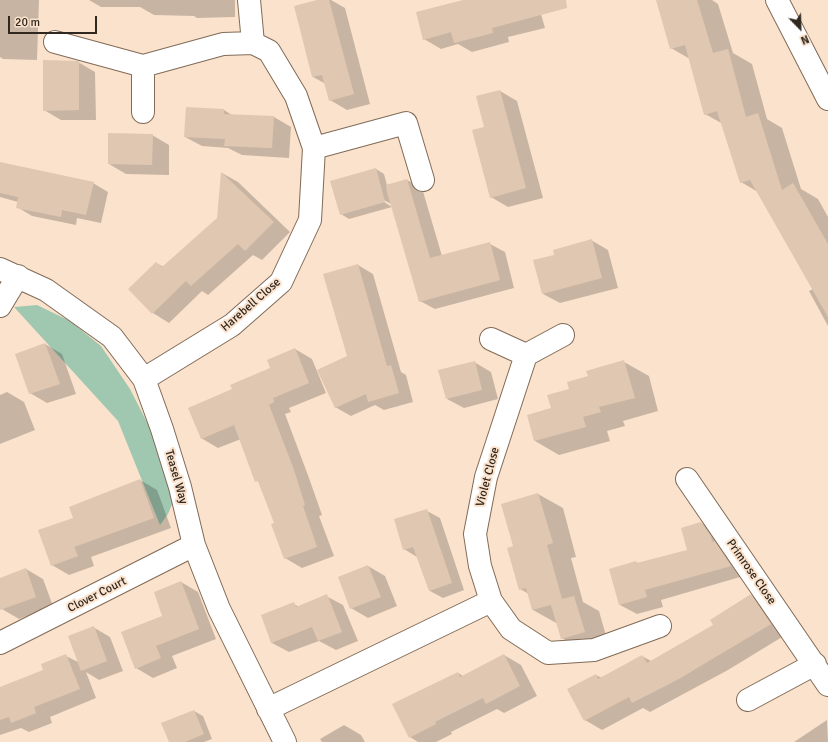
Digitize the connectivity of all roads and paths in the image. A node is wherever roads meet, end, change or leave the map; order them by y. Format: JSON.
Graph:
{"nodes":[{"id":1,"x":249,"y":0,"type":"edge"},
{"id":2,"x":783,"y":2,"type":"edge"},
{"id":3,"x":55,"y":42,"type":"dead end"},
{"id":4,"x":253,"y":43,"type":"junction"},
{"id":5,"x":143,"y":66,"type":"junction"},
{"id":6,"x":828,"y":99,"type":"edge"},
{"id":7,"x":143,"y":112,"type":"dead end"},
{"id":8,"x":314,"y":148,"type":"junction"},
{"id":9,"x":423,"y":180,"type":"dead end"},
{"id":10,"x":9,"y":273,"type":"edge"},
{"id":11,"x":0,"y":306,"type":"edge"},
{"id":12,"x":563,"y":335,"type":"dead end"},
{"id":13,"x":491,"y":339,"type":"dead end"},
{"id":14,"x":526,"y":355,"type":"junction"},
{"id":15,"x":144,"y":379,"type":"junction"},
{"id":16,"x":687,"y":479,"type":"dead end"},
{"id":17,"x":194,"y":546,"type":"junction"},
{"id":18,"x":491,"y":601,"type":"junction"},
{"id":19,"x":660,"y":626,"type":"dead end"},
{"id":20,"x":0,"y":643,"type":"edge"},
{"id":21,"x":815,"y":664,"type":"junction"},
{"id":22,"x":828,"y":685,"type":"edge"},
{"id":23,"x":748,"y":700,"type":"dead end"},
{"id":24,"x":268,"y":709,"type":"junction"},
{"id":25,"x":285,"y":742,"type":"edge"}],
"edges":[{"from":1,"to":4,"type":"street"},
{"from":2,"to":6,"type":"street"},
{"from":3,"to":5,"type":"street"},
{"from":4,"to":5,"type":"street"},
{"from":4,"to":8,"type":"street","name":"Harebell Close"},
{"from":5,"to":7,"type":"street"},
{"from":8,"to":9,"type":"street"},
{"from":8,"to":15,"type":"street","name":"Harebell Close"},
{"from":10,"to":11,"type":"street"},
{"from":10,"to":15,"type":"street","name":"Teasel Way"},
{"from":12,"to":14,"type":"street"},
{"from":13,"to":14,"type":"street"},
{"from":14,"to":18,"type":"street","name":"Violet Close"},
{"from":15,"to":17,"type":"street","name":"Teasel Way"},
{"from":16,"to":21,"type":"street","name":"Primrose Close"},
{"from":17,"to":20,"type":"street","name":"Clover Court"},
{"from":17,"to":24,"type":"street","name":"Teasel Way"},
{"from":18,"to":19,"type":"street","name":"Violet Close"},
{"from":18,"to":24,"type":"street"},
{"from":21,"to":22,"type":"street","name":"Primrose Close"},
{"from":21,"to":23,"type":"street"},
{"from":24,"to":25,"type":"street","name":"Teasel Way"}]}
